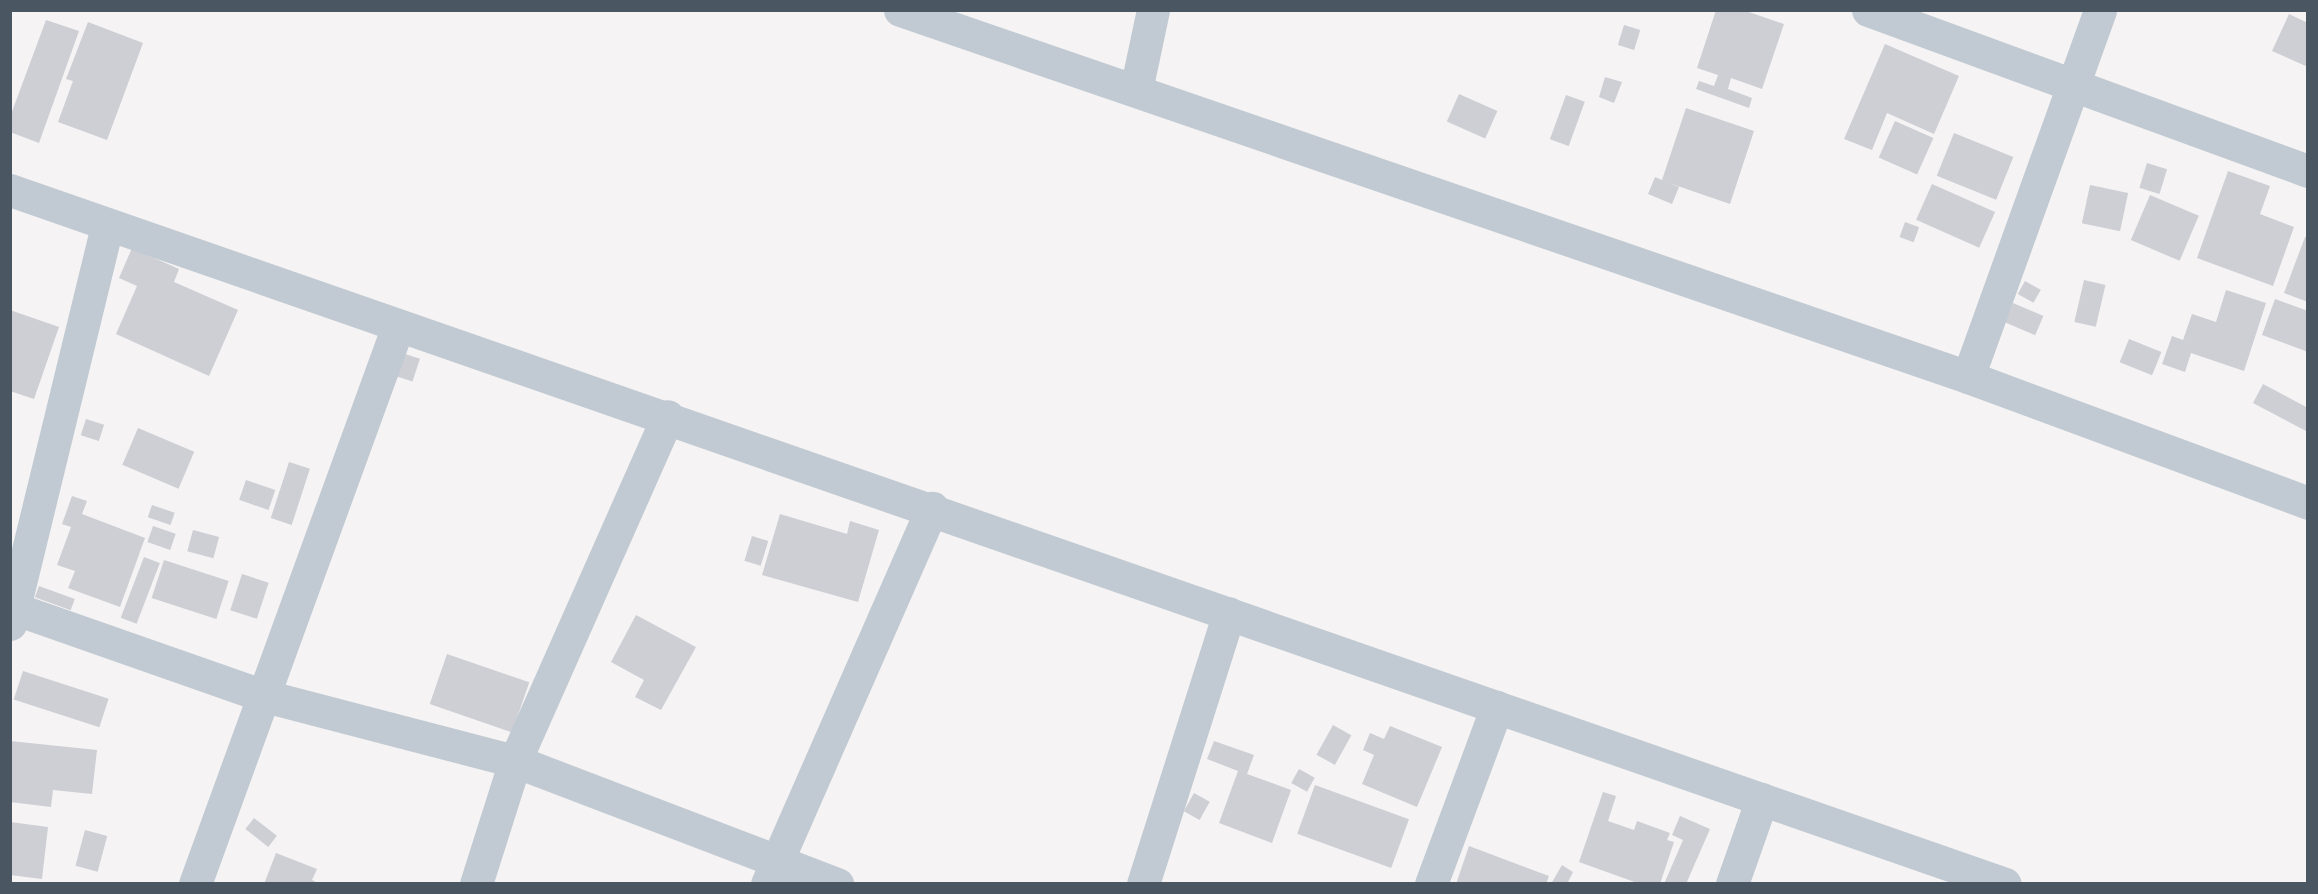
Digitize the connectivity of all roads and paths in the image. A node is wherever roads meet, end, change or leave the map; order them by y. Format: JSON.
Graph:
{"nodes":[{"id":1,"x":900,"y":10,"type":"edge"},
{"id":2,"x":1153,"y":10,"type":"edge"},
{"id":3,"x":1868,"y":10,"type":"edge"},
{"id":4,"x":2100,"y":10,"type":"edge"},
{"id":5,"x":2075,"y":86,"type":"junction"},
{"id":6,"x":1136,"y":90,"type":"junction"},
{"id":7,"x":2307,"y":171,"type":"edge"},
{"id":8,"x":10,"y":190,"type":"edge"},
{"id":9,"x":107,"y":225,"type":"junction"},
{"id":10,"x":399,"y":326,"type":"junction"},
{"id":11,"x":1968,"y":376,"type":"junction"},
{"id":12,"x":668,"y":416,"type":"junction"},
{"id":13,"x":2307,"y":502,"type":"edge"},
{"id":14,"x":932,"y":508,"type":"junction"},
{"id":15,"x":12,"y":613,"type":"edge"},
{"id":16,"x":1229,"y":613,"type":"junction"},
{"id":17,"x":261,"y":695,"type":"junction"},
{"id":18,"x":1497,"y":707,"type":"junction"},
{"id":19,"x":515,"y":761,"type":"junction"},
{"id":20,"x":1762,"y":799,"type":"junction"},
{"id":21,"x":772,"y":872,"type":"edge"},
{"id":22,"x":195,"y":884,"type":"edge"},
{"id":23,"x":476,"y":884,"type":"edge"},
{"id":24,"x":837,"y":884,"type":"edge"},
{"id":25,"x":1143,"y":884,"type":"edge"},
{"id":26,"x":1431,"y":884,"type":"edge"},
{"id":27,"x":1732,"y":884,"type":"edge"},
{"id":28,"x":2005,"y":884,"type":"edge"}],
"edges":[{"from":1,"to":6,"type":"street"},
{"from":2,"to":6,"type":"street"},
{"from":3,"to":5,"type":"street"},
{"from":4,"to":5,"type":"street"},
{"from":5,"to":7,"type":"street"},
{"from":5,"to":11,"type":"street"},
{"from":6,"to":11,"type":"street"},
{"from":8,"to":9,"type":"street"},
{"from":9,"to":10,"type":"street"},
{"from":9,"to":15,"type":"street"},
{"from":10,"to":12,"type":"street"},
{"from":10,"to":17,"type":"street"},
{"from":11,"to":13,"type":"street"},
{"from":12,"to":14,"type":"street"},
{"from":12,"to":19,"type":"street"},
{"from":14,"to":16,"type":"street"},
{"from":14,"to":21,"type":"street"},
{"from":15,"to":17,"type":"street"},
{"from":16,"to":18,"type":"street"},
{"from":16,"to":25,"type":"street"},
{"from":17,"to":19,"type":"street"},
{"from":17,"to":22,"type":"street"},
{"from":18,"to":20,"type":"street"},
{"from":18,"to":26,"type":"street"},
{"from":19,"to":21,"type":"street"},
{"from":19,"to":23,"type":"street"},
{"from":20,"to":27,"type":"street"},
{"from":20,"to":28,"type":"street"},
{"from":21,"to":24,"type":"street"}]}
